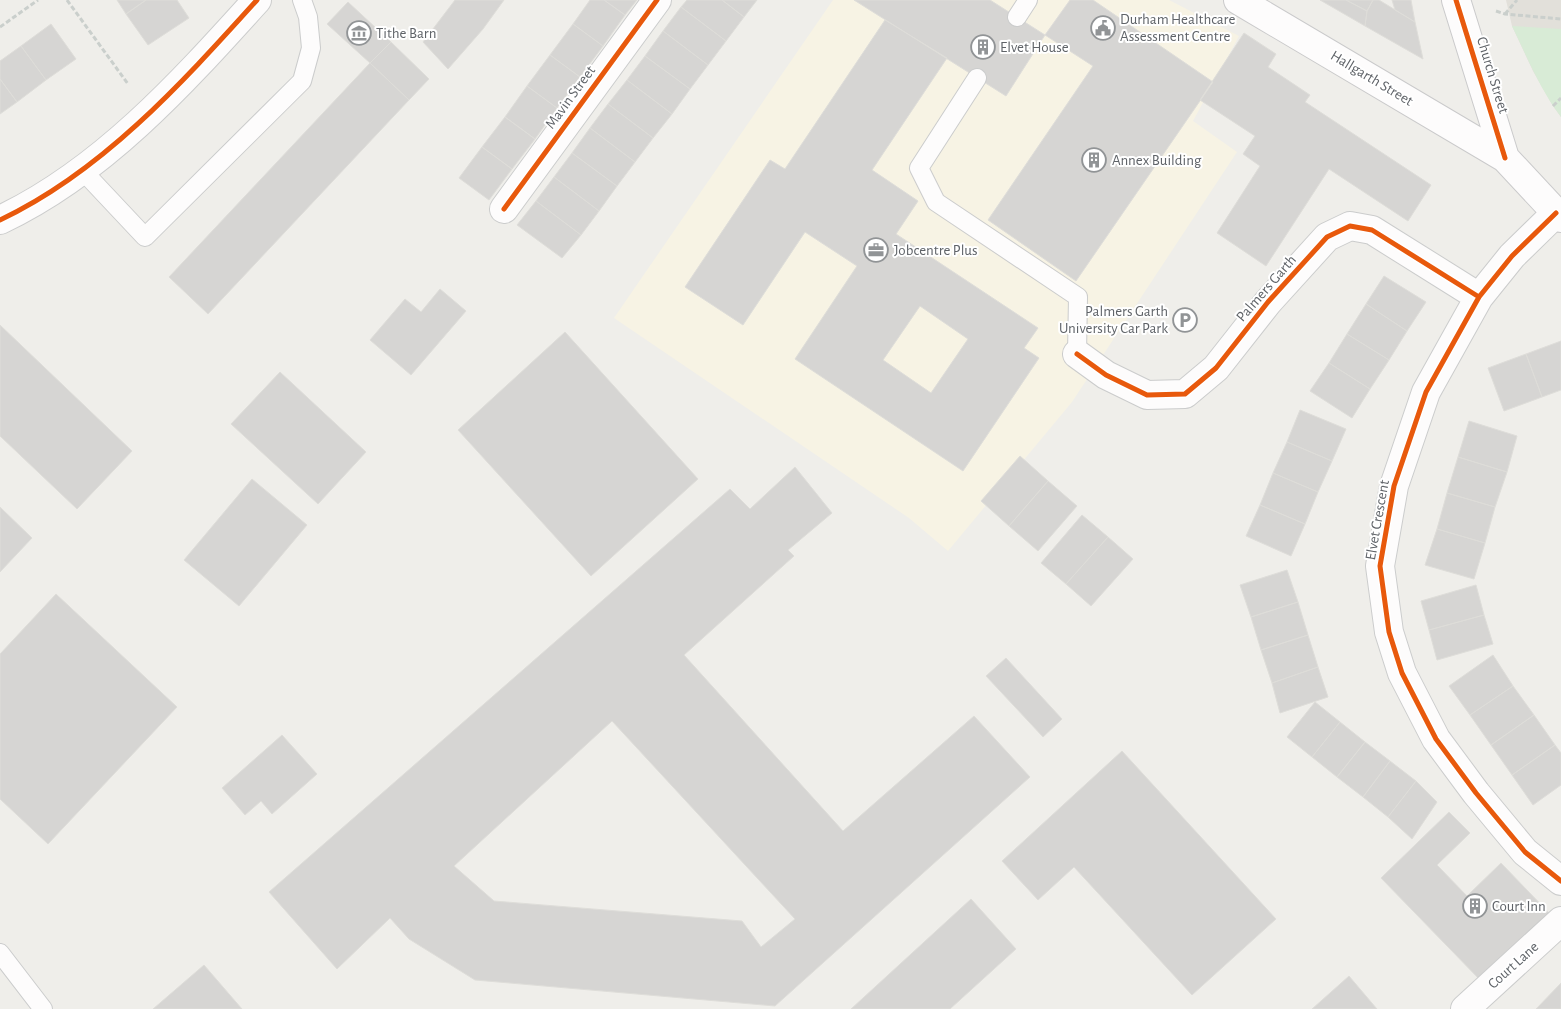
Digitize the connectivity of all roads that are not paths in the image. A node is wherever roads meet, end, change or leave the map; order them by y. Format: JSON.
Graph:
{"nodes":[{"id":1,"x":257,"y":0,"type":"edge"},
{"id":2,"x":302,"y":0,"type":"edge"},
{"id":3,"x":657,"y":0,"type":"edge"},
{"id":4,"x":1028,"y":0,"type":"edge"},
{"id":5,"x":1238,"y":0,"type":"edge"},
{"id":6,"x":1456,"y":0,"type":"edge"},
{"id":7,"x":1017,"y":17,"type":"dead end"},
{"id":8,"x":977,"y":78,"type":"dead end"},
{"id":9,"x":1505,"y":158,"type":"junction"},
{"id":10,"x":82,"y":170,"type":"junction"},
{"id":11,"x":504,"y":209,"type":"dead end"},
{"id":12,"x":1558,"y":215,"type":"edge"},
{"id":13,"x":0,"y":220,"type":"edge"},
{"id":14,"x":1479,"y":298,"type":"junction"},
{"id":15,"x":1077,"y":354,"type":"joint"},
{"id":16,"x":1561,"y":881,"type":"edge"},
{"id":17,"x":1561,"y":921,"type":"edge"},
{"id":18,"x":0,"y":953,"type":"edge"},
{"id":19,"x":43,"y":1009,"type":"edge"},
{"id":20,"x":1465,"y":1009,"type":"edge"}],
"edges":[{"from":1,"to":10,"type":"street"},
{"from":2,"to":10,"type":"lane"},
{"from":3,"to":11,"type":"street","name":"Mavin Street"},
{"from":4,"to":7,"type":"lane"},
{"from":5,"to":9,"type":"street","name":"Hallgarth Street"},
{"from":6,"to":9,"type":"street","name":"Church Street"},
{"from":8,"to":15,"type":"lane"},
{"from":9,"to":12,"type":"street"},
{"from":10,"to":13,"type":"street"},
{"from":12,"to":14,"type":"street","name":"Elvet Crescent"},
{"from":14,"to":15,"type":"street","name":"Palmers Garth"},
{"from":14,"to":16,"type":"street","name":"Elvet Crescent"},
{"from":17,"to":20,"type":"street","name":"Court Lane"},
{"from":18,"to":19,"type":"lane"}]}
